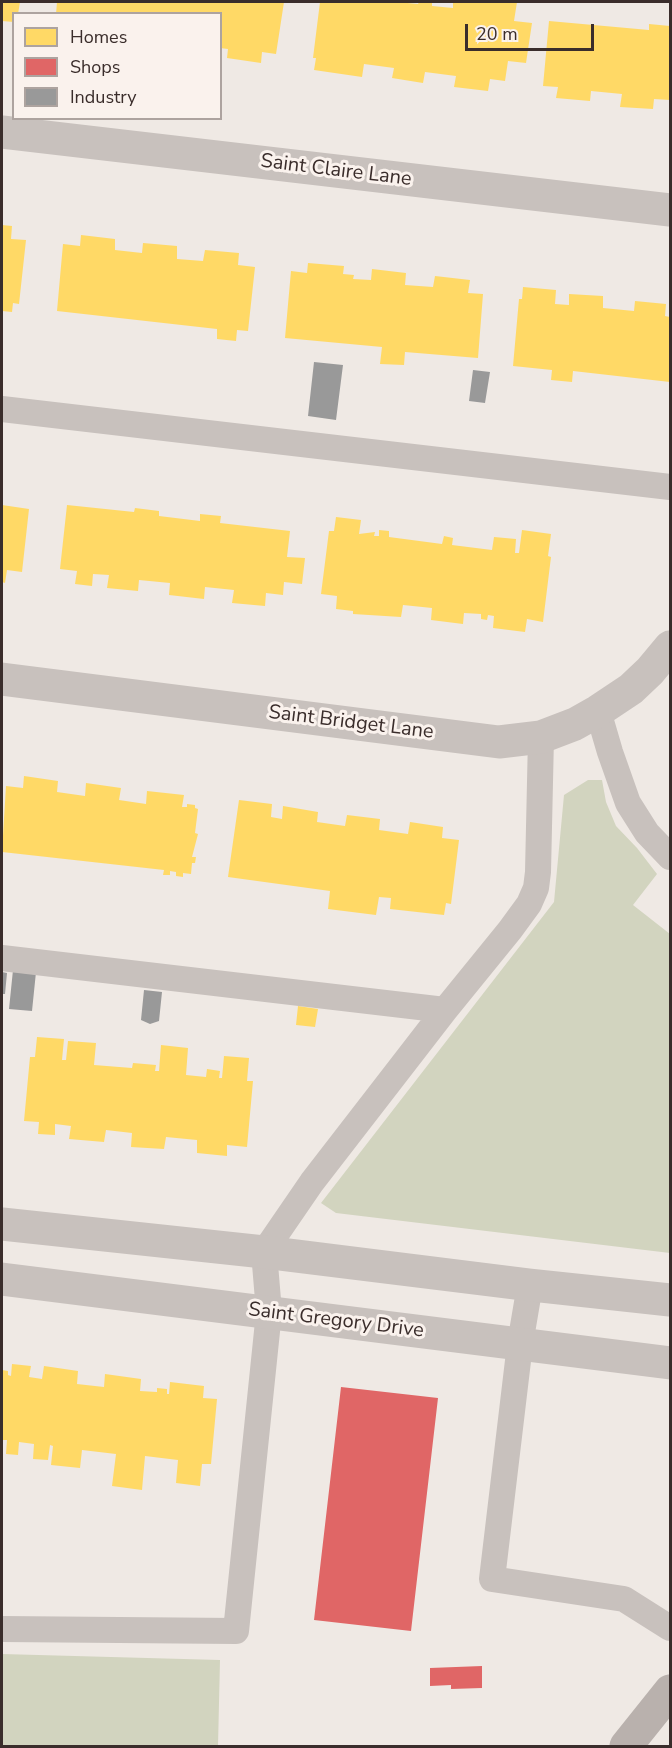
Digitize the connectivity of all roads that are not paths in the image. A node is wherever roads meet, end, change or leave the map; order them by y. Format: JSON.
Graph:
{"nodes":[{"id":1,"x":2,"y":132,"type":"edge"},
{"id":2,"x":670,"y":210,"type":"edge"},
{"id":3,"x":2,"y":409,"type":"edge"},
{"id":4,"x":670,"y":487,"type":"edge"},
{"id":5,"x":670,"y":647,"type":"edge"},
{"id":6,"x":2,"y":679,"type":"edge"},
{"id":7,"x":598,"y":711,"type":"junction"},
{"id":8,"x":541,"y":737,"type":"junction"},
{"id":9,"x":670,"y":857,"type":"edge"},
{"id":10,"x":2,"y":958,"type":"edge"},
{"id":11,"x":445,"y":1010,"type":"junction"},
{"id":12,"x":2,"y":1224,"type":"edge"},
{"id":13,"x":264,"y":1252,"type":"junction"},
{"id":14,"x":2,"y":1279,"type":"edge"},
{"id":15,"x":530,"y":1285,"type":"junction"},
{"id":16,"x":670,"y":1300,"type":"edge"},
{"id":17,"x":269,"y":1312,"type":"junction"},
{"id":18,"x":520,"y":1344,"type":"junction"},
{"id":19,"x":670,"y":1363,"type":"edge"},
{"id":20,"x":670,"y":1628,"type":"edge"},
{"id":21,"x":2,"y":1629,"type":"edge"},
{"id":22,"x":670,"y":1691,"type":"edge"},
{"id":23,"x":626,"y":1746,"type":"edge"}],
"edges":[{"from":1,"to":2,"type":"street","name":"Saint Claire Lane"},
{"from":3,"to":4,"type":"lane"},
{"from":5,"to":7,"type":"street","name":"Saint Bridget Lane"},
{"from":6,"to":8,"type":"street","name":"Saint Bridget Lane"},
{"from":7,"to":8,"type":"street","name":"Saint Bridget Lane"},
{"from":7,"to":9,"type":"lane"},
{"from":8,"to":11,"type":"lane"},
{"from":10,"to":11,"type":"lane"},
{"from":11,"to":13,"type":"lane"},
{"from":12,"to":13,"type":"street"},
{"from":13,"to":15,"type":"street"},
{"from":13,"to":17,"type":"lane"},
{"from":14,"to":17,"type":"street","name":"Saint Gregory Drive"},
{"from":15,"to":16,"type":"street"},
{"from":15,"to":18,"type":"lane"},
{"from":17,"to":18,"type":"street","name":"Saint Gregory Drive"},
{"from":17,"to":21,"type":"lane"},
{"from":18,"to":19,"type":"street","name":"Saint Gregory Drive"},
{"from":18,"to":20,"type":"lane"},
{"from":22,"to":23,"type":"main road"}]}
